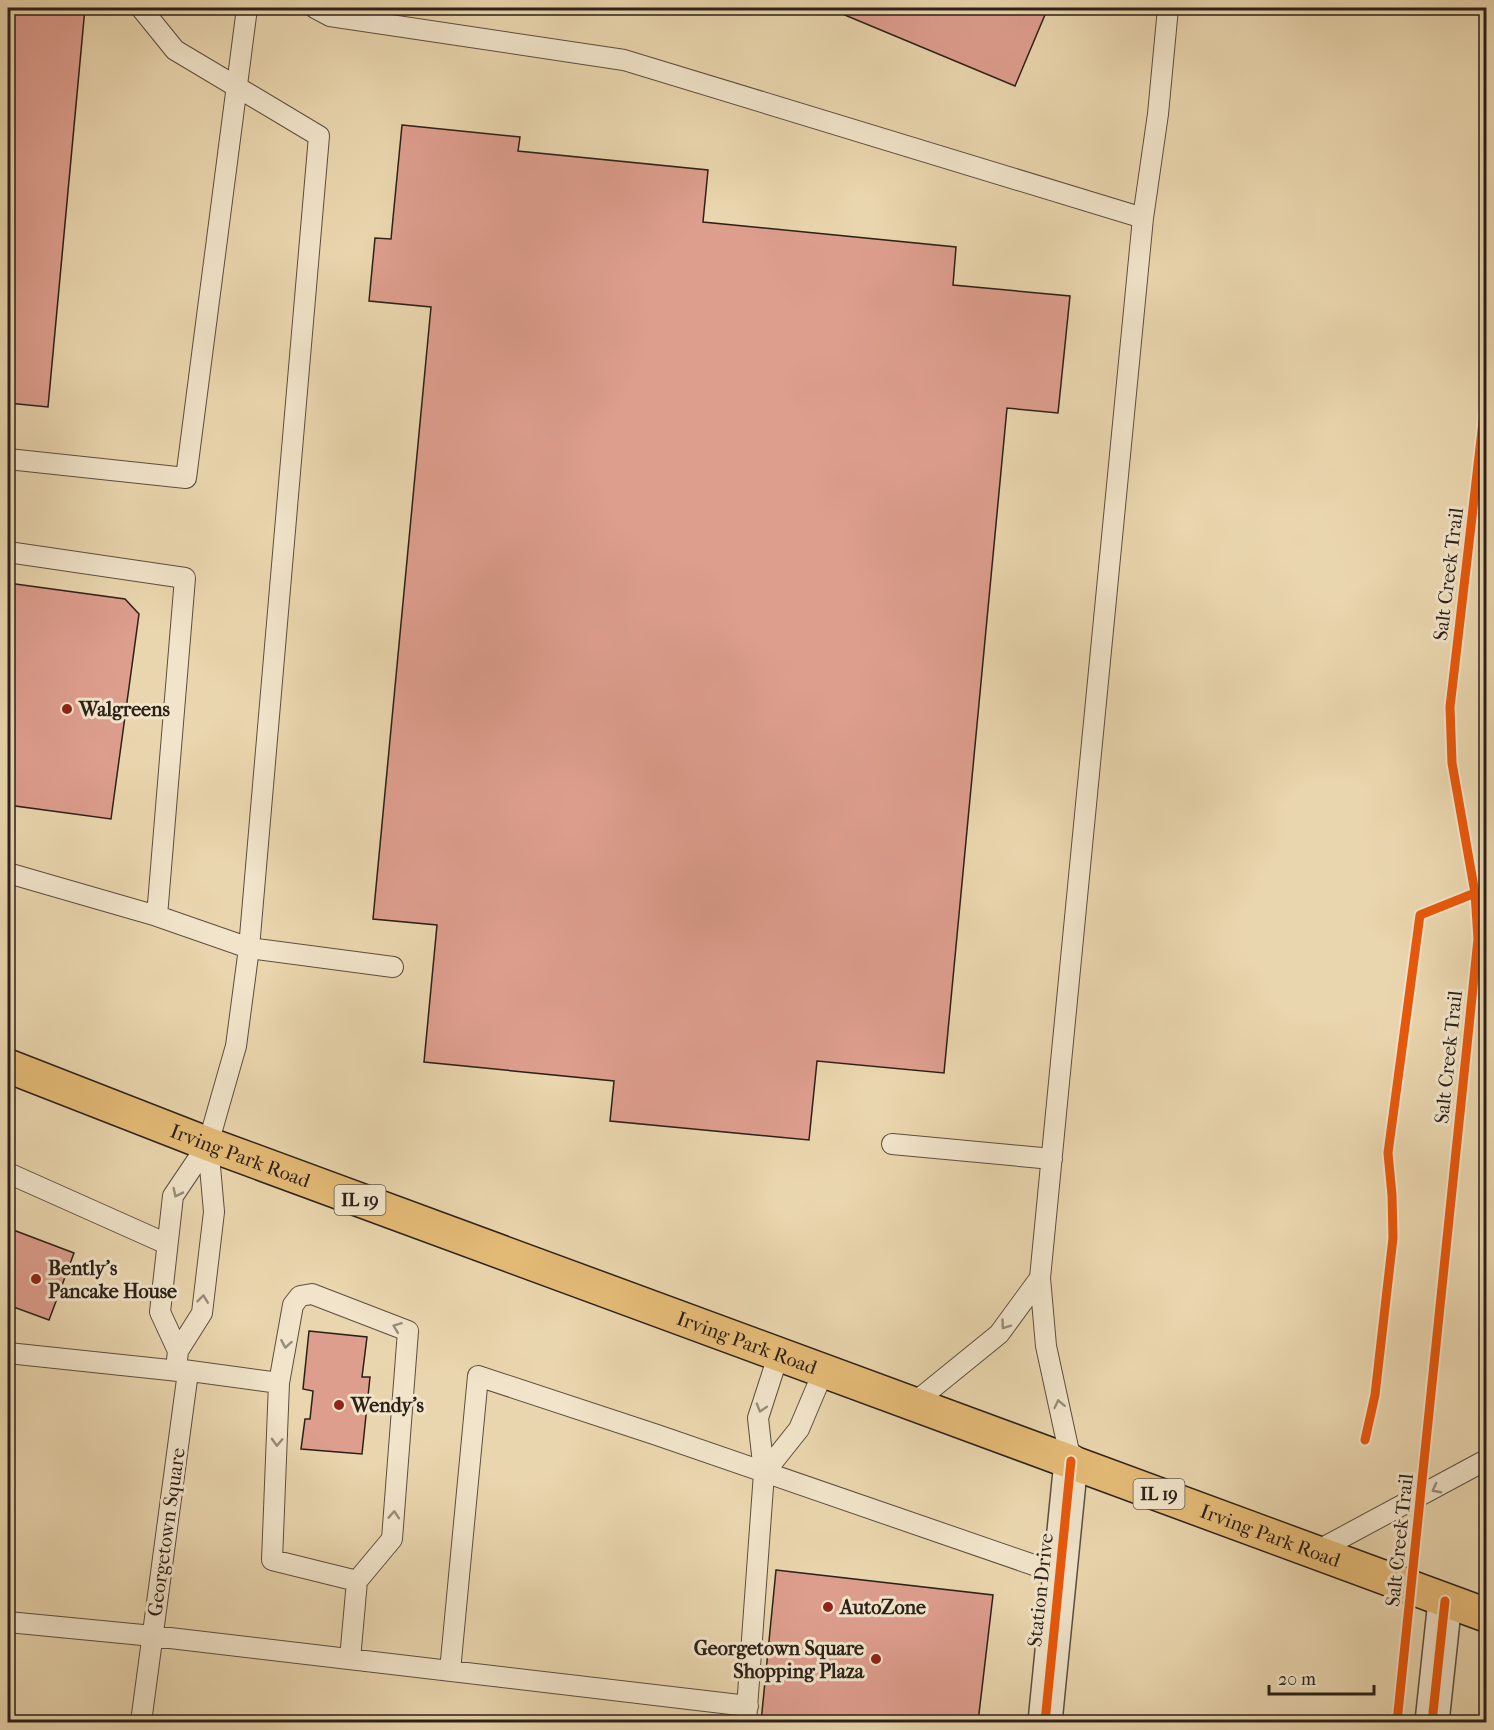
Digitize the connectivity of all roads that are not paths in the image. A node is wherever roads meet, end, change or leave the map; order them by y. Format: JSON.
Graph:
{"nodes":[{"id":1,"x":141,"y":8,"type":"edge"},
{"id":2,"x":247,"y":8,"type":"edge"},
{"id":3,"x":315,"y":8,"type":"edge"},
{"id":4,"x":1168,"y":8,"type":"edge"},
{"id":5,"x":236,"y":88,"type":"junction"},
{"id":6,"x":1143,"y":218,"type":"junction"},
{"id":7,"x":8,"y":459,"type":"edge"},
{"id":8,"x":8,"y":552,"type":"edge"},
{"id":9,"x":8,"y":873,"type":"edge"},
{"id":10,"x":156,"y":916,"type":"junction"},
{"id":11,"x":249,"y":948,"type":"junction"},
{"id":12,"x":393,"y":967,"type":"dead end"},
{"id":13,"x":8,"y":1066,"type":"edge"},
{"id":14,"x":208,"y":1143,"type":"junction"},
{"id":15,"x":892,"y":1144,"type":"dead end"},
{"id":16,"x":1052,"y":1159,"type":"junction"},
{"id":17,"x":8,"y":1173,"type":"edge"},
{"id":18,"x":168,"y":1244,"type":"junction"},
{"id":19,"x":1040,"y":1278,"type":"junction"},
{"id":20,"x":8,"y":1353,"type":"edge"},
{"id":21,"x":779,"y":1353,"type":"junction"},
{"id":22,"x":181,"y":1364,"type":"junction"},
{"id":23,"x":824,"y":1370,"type":"junction"},
{"id":24,"x":279,"y":1383,"type":"junction"},
{"id":25,"x":914,"y":1403,"type":"junction"},
{"id":26,"x":1486,"y":1460,"type":"edge"},
{"id":27,"x":1071,"y":1461,"type":"junction"},
{"id":28,"x":764,"y":1473,"type":"junction"},
{"id":29,"x":1315,"y":1552,"type":"junction"},
{"id":30,"x":1060,"y":1574,"type":"junction"},
{"id":31,"x":357,"y":1581,"type":"junction"},
{"id":32,"x":1445,"y":1601,"type":"junction"},
{"id":33,"x":1486,"y":1615,"type":"edge"},
{"id":34,"x":8,"y":1622,"type":"edge"},
{"id":35,"x":153,"y":1636,"type":"junction"},
{"id":36,"x":350,"y":1659,"type":"junction"},
{"id":37,"x":450,"y":1671,"type":"junction"},
{"id":38,"x":747,"y":1714,"type":"edge"},
{"id":39,"x":141,"y":1722,"type":"edge"},
{"id":40,"x":1045,"y":1722,"type":"edge"},
{"id":41,"x":1431,"y":1722,"type":"edge"}],
"edges":[{"from":1,"to":5,"type":"lane"},
{"from":2,"to":5,"type":"lane"},
{"from":3,"to":6,"type":"lane"},
{"from":4,"to":6,"type":"lane"},
{"from":5,"to":7,"type":"lane"},
{"from":5,"to":11,"type":"lane"},
{"from":6,"to":16,"type":"lane"},
{"from":8,"to":10,"type":"lane"},
{"from":9,"to":10,"type":"lane"},
{"from":10,"to":11,"type":"lane"},
{"from":11,"to":12,"type":"lane"},
{"from":11,"to":14,"type":"lane"},
{"from":13,"to":14,"type":"main road","name":"Irving Park Road","number":"IL 19"},
{"from":14,"to":18,"type":"lane","one_way":true},
{"from":14,"to":21,"type":"main road","name":"Irving Park Road","number":"IL 19"},
{"from":22,"to":14,"type":"lane","name":"Georgetown Square","one_way":true},
{"from":15,"to":16,"type":"lane"},
{"from":16,"to":19,"type":"lane"},
{"from":17,"to":18,"type":"lane"},
{"from":18,"to":22,"type":"lane"},
{"from":19,"to":25,"type":"lane","one_way":true},
{"from":27,"to":19,"type":"lane","one_way":true},
{"from":20,"to":22,"type":"lane"},
{"from":21,"to":23,"type":"main road","name":"Irving Park Road","number":"IL 19"},
{"from":21,"to":28,"type":"lane","one_way":true},
{"from":22,"to":24,"type":"lane"},
{"from":22,"to":35,"type":"lane","name":"Georgetown Square"},
{"from":23,"to":25,"type":"main road","name":"Irving Park Road","number":"IL 19"},
{"from":23,"to":28,"type":"lane"},
{"from":24,"to":31,"type":"lane","one_way":true},
{"from":31,"to":24,"type":"lane","one_way":true},
{"from":25,"to":27,"type":"main road","name":"Irving Park Road","number":"IL 19"},
{"from":26,"to":29,"type":"lane","one_way":true},
{"from":27,"to":29,"type":"main road","name":"Irving Park Road","number":"IL 19"},
{"from":27,"to":30,"type":"street","name":"Station Drive"},
{"from":28,"to":30,"type":"lane"},
{"from":28,"to":37,"type":"lane"},
{"from":28,"to":38,"type":"lane"},
{"from":29,"to":32,"type":"main road","name":"Irving Park Road","number":"IL 19"},
{"from":30,"to":40,"type":"street","name":"Station Drive"},
{"from":31,"to":36,"type":"lane"},
{"from":32,"to":33,"type":"main road","name":"Irving Park Road","number":"IL 19"},
{"from":32,"to":41,"type":"street"},
{"from":34,"to":35,"type":"lane"},
{"from":35,"to":36,"type":"lane"},
{"from":35,"to":39,"type":"lane","name":"Georgetown Square"},
{"from":36,"to":37,"type":"lane"},
{"from":37,"to":38,"type":"lane"}]}
